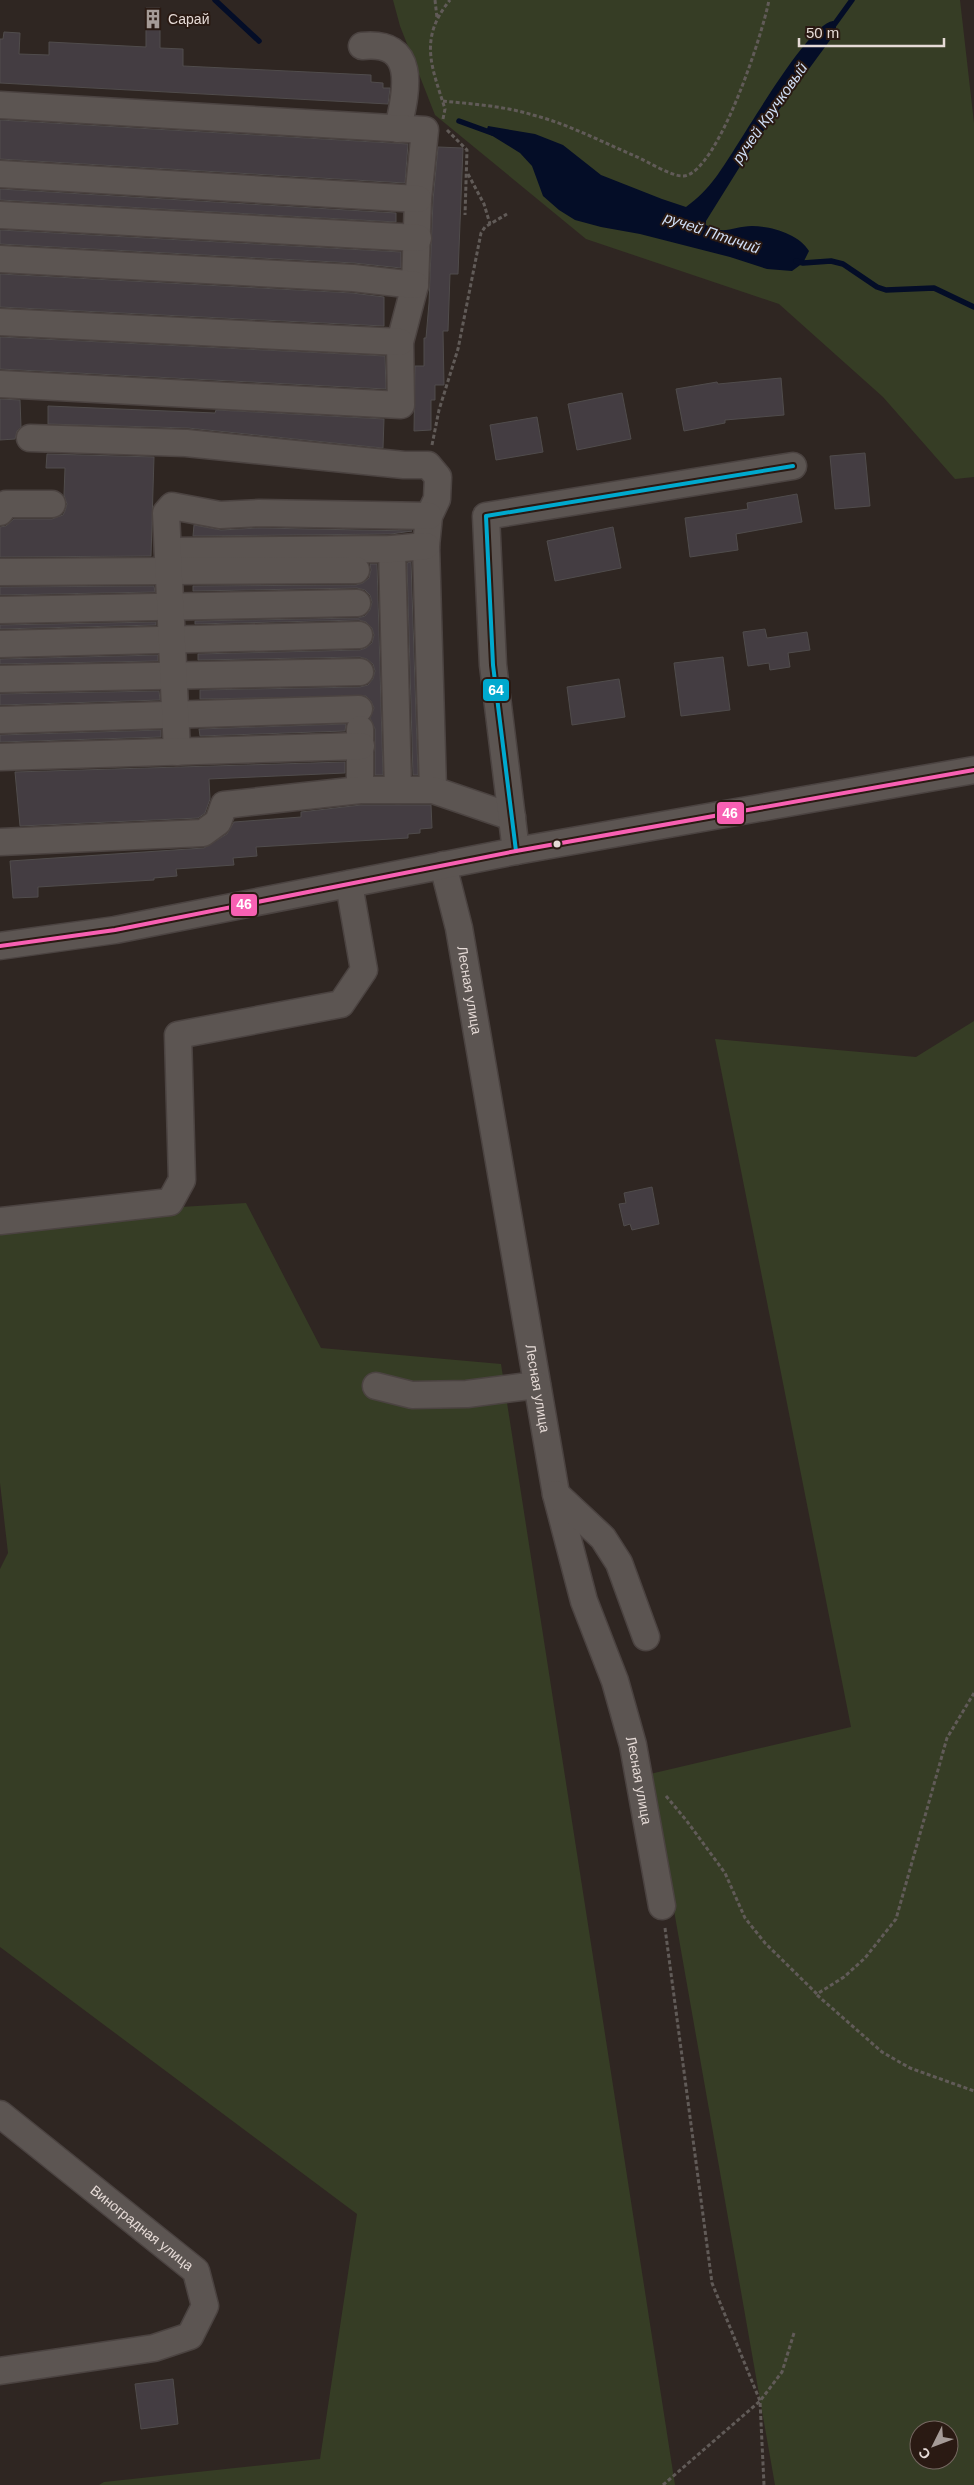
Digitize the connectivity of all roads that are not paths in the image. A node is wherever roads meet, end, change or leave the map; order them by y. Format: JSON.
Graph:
{"nodes":[{"id":1,"x":362,"y":46,"type":"dead end"},
{"id":2,"x":0,"y":105,"type":"edge"},
{"id":3,"x":398,"y":129,"type":"junction"},
{"id":4,"x":0,"y":174,"type":"edge"},
{"id":5,"x":418,"y":199,"type":"junction"},
{"id":6,"x":0,"y":216,"type":"edge"},
{"id":7,"x":418,"y":238,"type":"junction"},
{"id":8,"x":0,"y":259,"type":"edge"},
{"id":9,"x":415,"y":285,"type":"junction"},
{"id":10,"x":0,"y":322,"type":"edge"},
{"id":11,"x":400,"y":342,"type":"junction"},
{"id":12,"x":0,"y":384,"type":"edge"},
{"id":13,"x":30,"y":438,"type":"dead end"},
{"id":14,"x":793,"y":466,"type":"dead end"},
{"id":15,"x":52,"y":504,"type":"dead end"},
{"id":16,"x":0,"y":512,"type":"edge"},
{"id":17,"x":429,"y":516,"type":"junction"},
{"id":18,"x":426,"y":546,"type":"junction"},
{"id":19,"x":392,"y":549,"type":"junction"},
{"id":20,"x":356,"y":560,"type":"junction"},
{"id":21,"x":169,"y":562,"type":"junction"},
{"id":22,"x":0,"y":572,"type":"edge"},
{"id":23,"x":356,"y":603,"type":"junction"},
{"id":24,"x":172,"y":607,"type":"junction"},
{"id":25,"x":0,"y":610,"type":"edge"},
{"id":26,"x":359,"y":635,"type":"junction"},
{"id":27,"x":173,"y":640,"type":"junction"},
{"id":28,"x":0,"y":644,"type":"edge"},
{"id":29,"x":360,"y":672,"type":"junction"},
{"id":30,"x":174,"y":677,"type":"junction"},
{"id":31,"x":0,"y":679,"type":"edge"},
{"id":32,"x":359,"y":708,"type":"junction"},
{"id":33,"x":176,"y":713,"type":"junction"},
{"id":34,"x":0,"y":720,"type":"edge"},
{"id":35,"x":361,"y":746,"type":"junction"},
{"id":36,"x":178,"y":752,"type":"junction"},
{"id":37,"x":0,"y":757,"type":"edge"},
{"id":38,"x":974,"y":770,"type":"edge"},
{"id":39,"x":360,"y":790,"type":"junction"},
{"id":40,"x":398,"y":790,"type":"junction"},
{"id":41,"x":433,"y":790,"type":"junction"},
{"id":42,"x":512,"y":817,"type":"junction"},
{"id":43,"x":0,"y":842,"type":"edge"},
{"id":44,"x":516,"y":851,"type":"junction"},
{"id":45,"x":443,"y":865,"type":"junction"},
{"id":46,"x":349,"y":884,"type":"junction"},
{"id":47,"x":0,"y":946,"type":"edge"},
{"id":48,"x":0,"y":1221,"type":"edge"},
{"id":49,"x":537,"y":1385,"type":"junction"},
{"id":50,"x":376,"y":1386,"type":"dead end"},
{"id":51,"x":556,"y":1494,"type":"junction"},
{"id":52,"x":646,"y":1637,"type":"dead end"},
{"id":53,"x":662,"y":1906,"type":"road end"},
{"id":54,"x":0,"y":2114,"type":"edge"},
{"id":55,"x":0,"y":2371,"type":"edge"}],
"edges":[{"from":1,"to":3,"type":"street"},
{"from":2,"to":3,"type":"street"},
{"from":3,"to":5,"type":"street"},
{"from":4,"to":5,"type":"street"},
{"from":5,"to":7,"type":"street"},
{"from":6,"to":7,"type":"street"},
{"from":7,"to":9,"type":"street"},
{"from":8,"to":9,"type":"street"},
{"from":9,"to":11,"type":"street"},
{"from":10,"to":11,"type":"street"},
{"from":11,"to":12,"type":"street"},
{"from":13,"to":17,"type":"street"},
{"from":14,"to":42,"type":"street"},
{"from":15,"to":16,"type":"street"},
{"from":17,"to":18,"type":"street"},
{"from":17,"to":21,"type":"street"},
{"from":18,"to":19,"type":"street"},
{"from":18,"to":41,"type":"street"},
{"from":19,"to":20,"type":"street"},
{"from":19,"to":40,"type":"street"},
{"from":20,"to":21,"type":"street"},
{"from":20,"to":23,"type":"street"},
{"from":21,"to":22,"type":"street"},
{"from":21,"to":24,"type":"street"},
{"from":23,"to":24,"type":"street"},
{"from":23,"to":26,"type":"street"},
{"from":24,"to":25,"type":"street"},
{"from":24,"to":27,"type":"street"},
{"from":26,"to":27,"type":"street"},
{"from":26,"to":29,"type":"street"},
{"from":27,"to":28,"type":"street"},
{"from":27,"to":30,"type":"street"},
{"from":29,"to":30,"type":"street"},
{"from":29,"to":32,"type":"street"},
{"from":30,"to":31,"type":"street"},
{"from":30,"to":33,"type":"street"},
{"from":32,"to":33,"type":"street"},
{"from":32,"to":35,"type":"street"},
{"from":33,"to":34,"type":"street"},
{"from":33,"to":36,"type":"street"},
{"from":35,"to":36,"type":"street"},
{"from":35,"to":39,"type":"street"},
{"from":36,"to":37,"type":"street"},
{"from":38,"to":44,"type":"street"},
{"from":39,"to":40,"type":"street"},
{"from":39,"to":43,"type":"street"},
{"from":40,"to":41,"type":"street"},
{"from":41,"to":42,"type":"street"},
{"from":42,"to":44,"type":"street"},
{"from":44,"to":45,"type":"street"},
{"from":45,"to":46,"type":"street"},
{"from":45,"to":49,"type":"street","name":"Лесная улица"},
{"from":46,"to":47,"type":"street"},
{"from":46,"to":48,"type":"street"},
{"from":49,"to":50,"type":"street"},
{"from":49,"to":51,"type":"street","name":"Лесная улица"},
{"from":51,"to":52,"type":"street"},
{"from":51,"to":53,"type":"street","name":"Лесная улица"},
{"from":54,"to":55,"type":"street","name":"Виноградная улица"}]}
